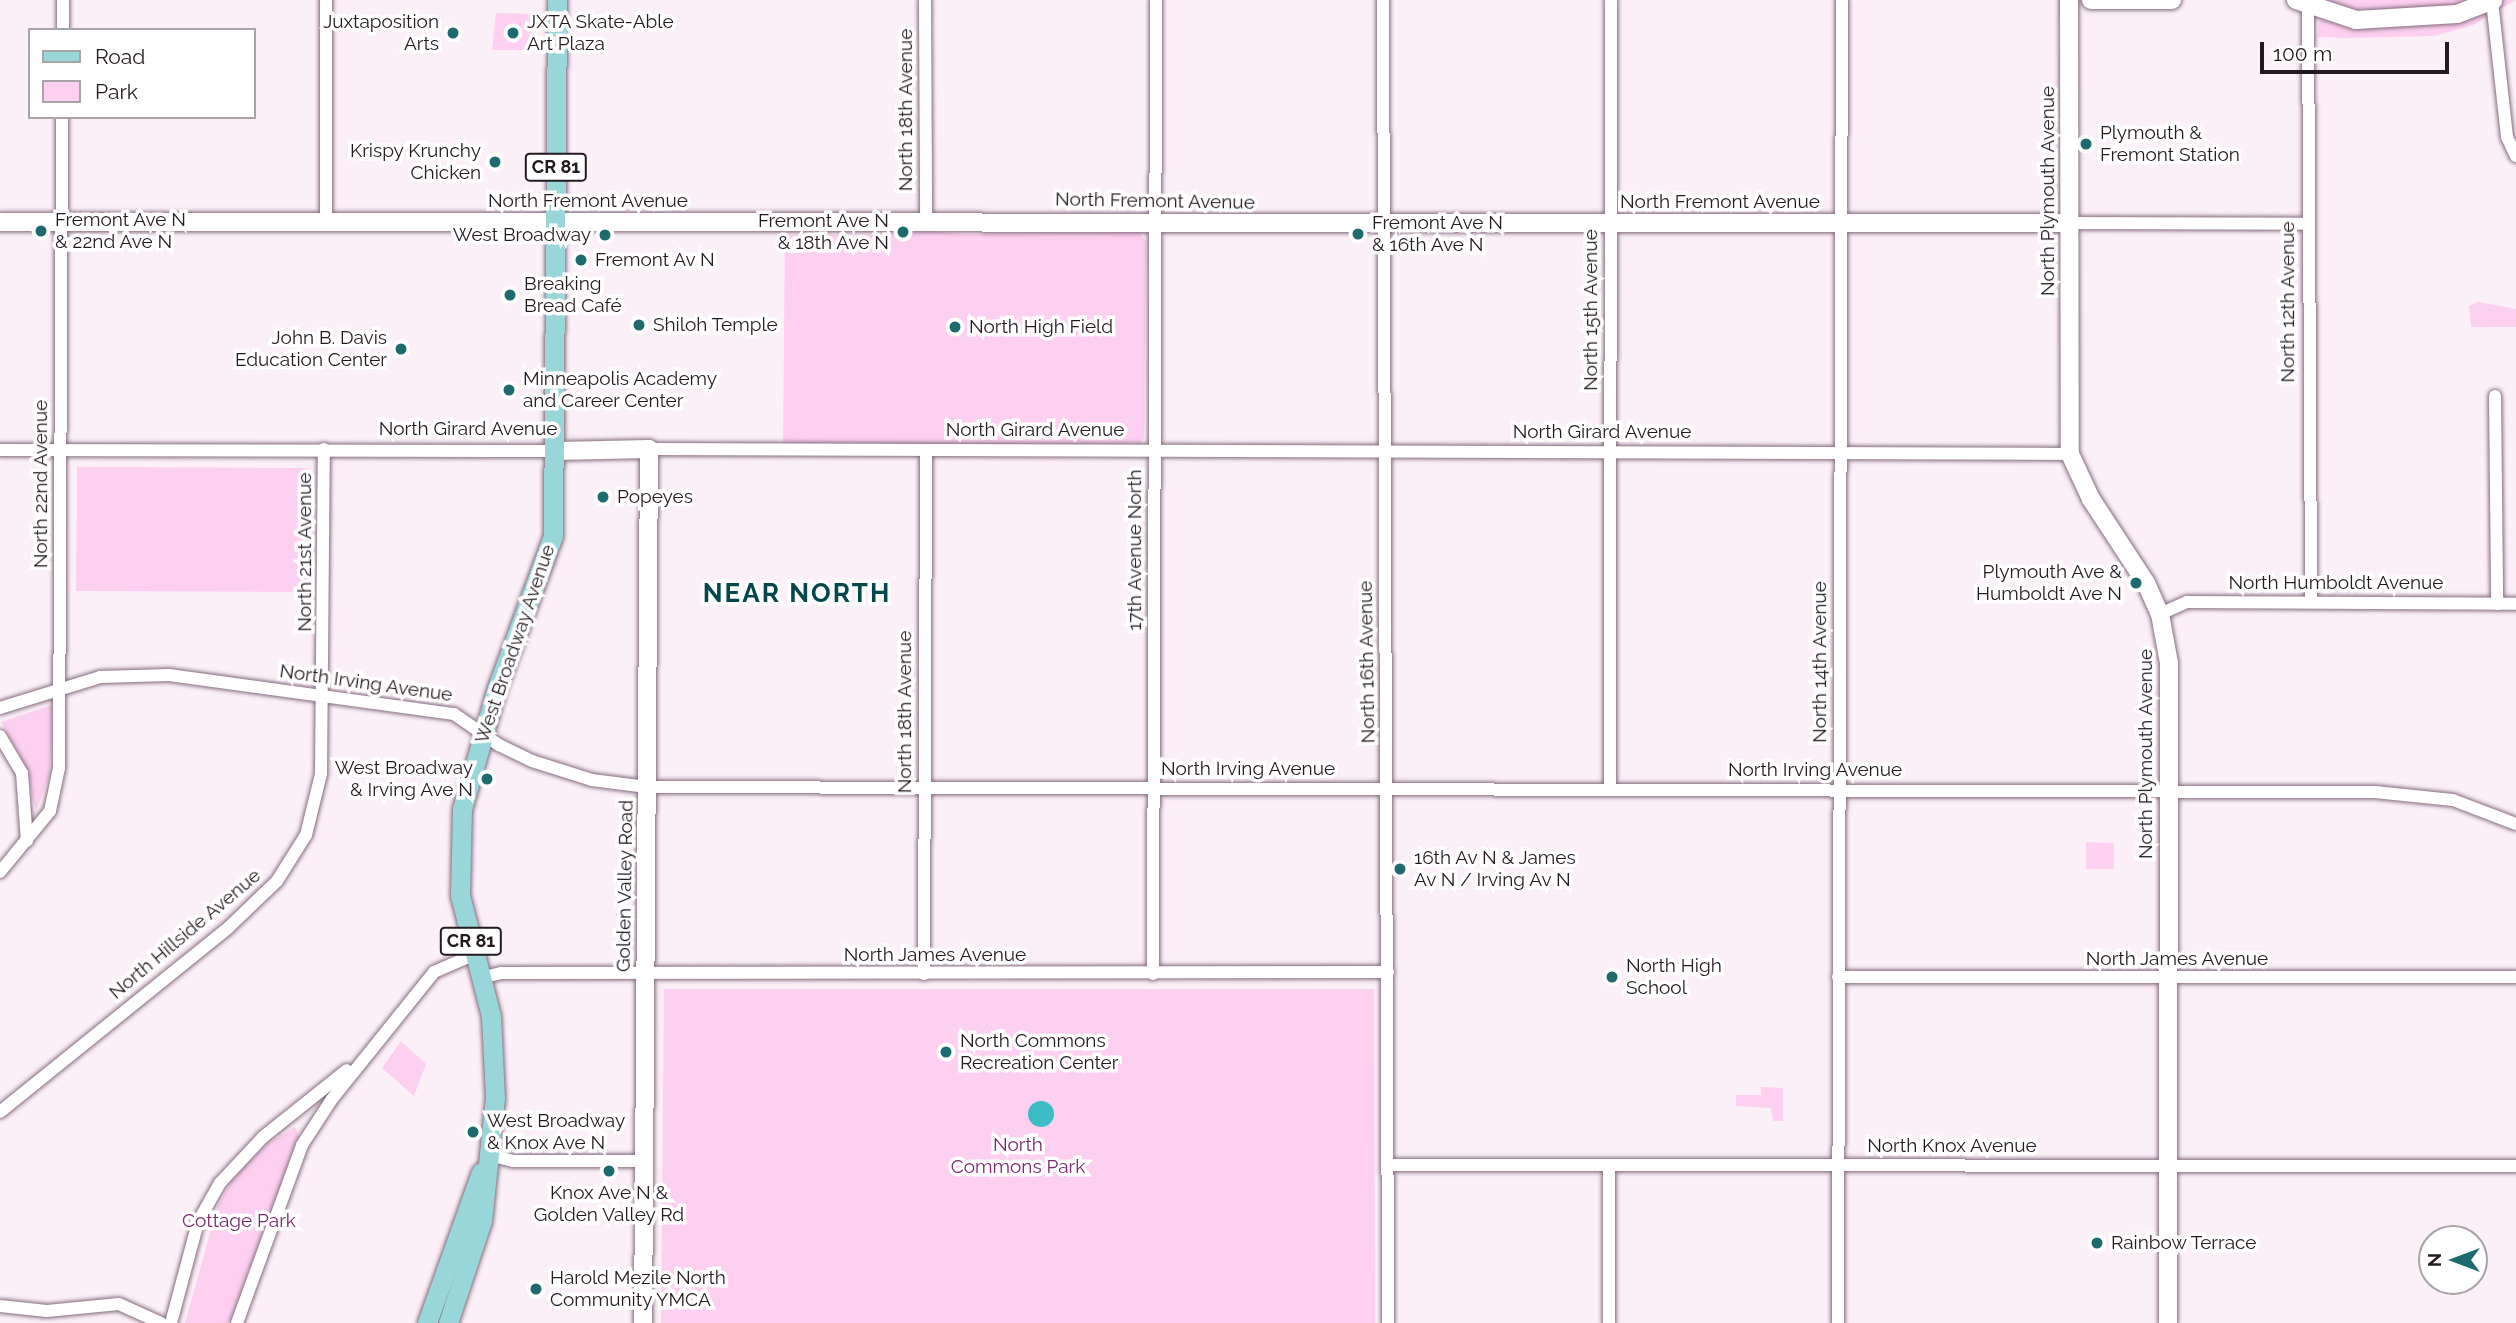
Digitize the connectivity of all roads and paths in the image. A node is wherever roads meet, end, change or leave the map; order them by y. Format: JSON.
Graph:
{"nodes":[{"id":1,"x":63,"y":0,"type":"edge"},
{"id":2,"x":326,"y":0,"type":"edge"},
{"id":3,"x":557,"y":0,"type":"edge"},
{"id":4,"x":925,"y":0,"type":"edge"},
{"id":5,"x":1156,"y":0,"type":"edge"},
{"id":6,"x":1383,"y":0,"type":"edge"},
{"id":7,"x":1611,"y":0,"type":"edge"},
{"id":8,"x":1842,"y":0,"type":"edge"},
{"id":9,"x":2069,"y":0,"type":"edge"},
{"id":10,"x":2091,"y":0,"type":"edge"},
{"id":11,"x":2172,"y":0,"type":"edge"},
{"id":12,"x":2493,"y":0,"type":"edge"},
{"id":13,"x":2304,"y":1,"type":"edge"},
{"id":14,"x":63,"y":28,"type":"edge"},
{"id":15,"x":62,"y":119,"type":"edge"},
{"id":16,"x":2516,"y":156,"type":"edge"},
{"id":17,"x":556,"y":220,"type":"junction"},
{"id":18,"x":926,"y":220,"type":"junction"},
{"id":19,"x":0,"y":222,"type":"edge"},
{"id":20,"x":62,"y":222,"type":"junction"},
{"id":21,"x":326,"y":223,"type":"junction"},
{"id":22,"x":1611,"y":223,"type":"junction"},
{"id":23,"x":1841,"y":223,"type":"junction"},
{"id":24,"x":2070,"y":223,"type":"junction"},
{"id":25,"x":1154,"y":224,"type":"junction"},
{"id":26,"x":2308,"y":224,"type":"junction"},
{"id":27,"x":1382,"y":226,"type":"junction"},
{"id":28,"x":2494,"y":396,"type":"dead end"},
{"id":29,"x":324,"y":449,"type":"junction"},
{"id":30,"x":649,"y":449,"type":"junction"},
{"id":31,"x":0,"y":450,"type":"edge"},
{"id":32,"x":61,"y":450,"type":"junction"},
{"id":33,"x":926,"y":451,"type":"junction"},
{"id":34,"x":556,"y":452,"type":"junction"},
{"id":35,"x":1155,"y":452,"type":"junction"},
{"id":36,"x":1382,"y":453,"type":"junction"},
{"id":37,"x":1610,"y":453,"type":"junction"},
{"id":38,"x":1838,"y":453,"type":"junction"},
{"id":39,"x":2070,"y":454,"type":"junction"},
{"id":40,"x":2311,"y":600,"type":"junction"},
{"id":41,"x":2497,"y":604,"type":"junction"},
{"id":42,"x":2516,"y":604,"type":"edge"},
{"id":43,"x":2160,"y":614,"type":"junction"},
{"id":44,"x":60,"y":687,"type":"junction"},
{"id":45,"x":324,"y":697,"type":"junction"},
{"id":46,"x":0,"y":708,"type":"edge"},
{"id":47,"x":482,"y":733,"type":"junction"},
{"id":48,"x":0,"y":736,"type":"edge"},
{"id":49,"x":647,"y":786,"type":"junction"},
{"id":50,"x":1154,"y":787,"type":"junction"},
{"id":51,"x":1839,"y":787,"type":"junction"},
{"id":52,"x":924,"y":788,"type":"junction"},
{"id":53,"x":1389,"y":789,"type":"junction"},
{"id":54,"x":1610,"y":789,"type":"junction"},
{"id":55,"x":2168,"y":792,"type":"junction"},
{"id":56,"x":2516,"y":824,"type":"edge"},
{"id":57,"x":27,"y":841,"type":"junction"},
{"id":58,"x":0,"y":872,"type":"edge"},
{"id":59,"x":475,"y":954,"type":"junction"},
{"id":60,"x":1388,"y":972,"type":"junction"},
{"id":61,"x":645,"y":974,"type":"junction"},
{"id":62,"x":1153,"y":974,"type":"junction"},
{"id":63,"x":924,"y":975,"type":"junction"},
{"id":64,"x":1838,"y":977,"type":"junction"},
{"id":65,"x":2516,"y":977,"type":"edge"},
{"id":66,"x":481,"y":978,"type":"junction"},
{"id":67,"x":2168,"y":979,"type":"junction"},
{"id":68,"x":366,"y":1054,"type":"junction"},
{"id":69,"x":0,"y":1112,"type":"edge"},
{"id":70,"x":488,"y":1155,"type":"junction"},
{"id":71,"x":644,"y":1161,"type":"junction"},
{"id":72,"x":1387,"y":1165,"type":"junction"},
{"id":73,"x":1609,"y":1165,"type":"junction"},
{"id":74,"x":1839,"y":1165,"type":"junction"},
{"id":75,"x":2169,"y":1166,"type":"junction"},
{"id":76,"x":2516,"y":1166,"type":"edge"},
{"id":77,"x":0,"y":1306,"type":"edge"},
{"id":78,"x":161,"y":1323,"type":"edge"},
{"id":79,"x":171,"y":1323,"type":"edge"},
{"id":80,"x":237,"y":1323,"type":"edge"},
{"id":81,"x":427,"y":1323,"type":"edge"},
{"id":82,"x":448,"y":1323,"type":"edge"},
{"id":83,"x":643,"y":1323,"type":"edge"},
{"id":84,"x":1388,"y":1323,"type":"edge"},
{"id":85,"x":1609,"y":1323,"type":"edge"},
{"id":86,"x":1838,"y":1323,"type":"edge"},
{"id":87,"x":2168,"y":1323,"type":"edge"}],
"edges":[{"from":1,"to":14,"type":"street"},
{"from":2,"to":21,"type":"street"},
{"from":3,"to":17,"type":"main road","name":"West Broadway Avenue","number":"CR 81"},
{"from":4,"to":18,"type":"street","name":"North 18th Avenue"},
{"from":5,"to":25,"type":"street","name":"17th Avenue North"},
{"from":6,"to":27,"type":"street","name":"North 16th Avenue"},
{"from":7,"to":22,"type":"street","name":"North 15th Avenue"},
{"from":8,"to":23,"type":"street","name":"North 14th Avenue"},
{"from":9,"to":24,"type":"street","name":"North Plymouth Avenue"},
{"from":10,"to":11,"type":"street"},
{"from":12,"to":13,"type":"street"},
{"from":12,"to":16,"type":"street"},
{"from":13,"to":26,"type":"street","name":"North 12th Avenue"},
{"from":15,"to":20,"type":"street","name":"North 22nd Avenue"},
{"from":17,"to":18,"type":"street","name":"North Fremont Avenue"},
{"from":17,"to":21,"type":"street","name":"North Fremont Avenue"},
{"from":17,"to":34,"type":"main road","name":"West Broadway Avenue","number":"CR 81"},
{"from":18,"to":25,"type":"street","name":"North Fremont Avenue"},
{"from":19,"to":20,"type":"street","name":"North Fremont Avenue"},
{"from":20,"to":21,"type":"street","name":"North Fremont Avenue"},
{"from":20,"to":32,"type":"street","name":"North 22nd Avenue"},
{"from":22,"to":23,"type":"street","name":"North Fremont Avenue"},
{"from":22,"to":27,"type":"street","name":"North Fremont Avenue"},
{"from":22,"to":37,"type":"street","name":"North 15th Avenue"},
{"from":23,"to":24,"type":"street","name":"North Fremont Avenue"},
{"from":23,"to":38,"type":"street","name":"North 14th Avenue"},
{"from":24,"to":26,"type":"street","name":"North Fremont Avenue"},
{"from":24,"to":39,"type":"street","name":"North Plymouth Avenue"},
{"from":25,"to":27,"type":"street","name":"North Fremont Avenue"},
{"from":25,"to":35,"type":"street","name":"17th Avenue North"},
{"from":26,"to":40,"type":"street","name":"North 12th Avenue"},
{"from":27,"to":36,"type":"street","name":"North 16th Avenue"},
{"from":28,"to":41,"type":"street"},
{"from":29,"to":32,"type":"street","name":"North Girard Avenue"},
{"from":29,"to":34,"type":"street","name":"North Girard Avenue"},
{"from":29,"to":45,"type":"street","name":"North 21st Avenue"},
{"from":30,"to":33,"type":"street","name":"North Girard Avenue"},
{"from":30,"to":34,"type":"street","name":"North Girard Avenue"},
{"from":30,"to":49,"type":"street","name":"Golden Valley Road"},
{"from":31,"to":32,"type":"street","name":"North Girard Avenue"},
{"from":32,"to":44,"type":"street","name":"North 22nd Avenue"},
{"from":33,"to":35,"type":"street","name":"North Girard Avenue"},
{"from":33,"to":52,"type":"street","name":"North 18th Avenue"},
{"from":34,"to":47,"type":"main road","name":"West Broadway Avenue","number":"CR 81"},
{"from":35,"to":36,"type":"street","name":"North Girard Avenue"},
{"from":35,"to":50,"type":"street","name":"17th Avenue North"},
{"from":36,"to":37,"type":"street","name":"North Girard Avenue"},
{"from":36,"to":53,"type":"street","name":"North 16th Avenue"},
{"from":37,"to":38,"type":"street","name":"North Girard Avenue"},
{"from":37,"to":54,"type":"street","name":"North 15th Avenue"},
{"from":38,"to":39,"type":"street","name":"North Girard Avenue"},
{"from":38,"to":51,"type":"street","name":"North 14th Avenue"},
{"from":39,"to":43,"type":"street","name":"North Plymouth Avenue"},
{"from":40,"to":41,"type":"street","name":"North Humboldt Avenue"},
{"from":40,"to":43,"type":"street","name":"North Humboldt Avenue"},
{"from":41,"to":42,"type":"street","name":"North Humboldt Avenue"},
{"from":43,"to":55,"type":"street","name":"North Plymouth Avenue"},
{"from":44,"to":45,"type":"street","name":"North Irving Avenue"},
{"from":44,"to":46,"type":"street","name":"North Irving Avenue"},
{"from":44,"to":57,"type":"street","name":"North 22nd Avenue"},
{"from":45,"to":47,"type":"street","name":"North Irving Avenue"},
{"from":45,"to":69,"type":"street","name":"North Hillside Avenue"},
{"from":47,"to":49,"type":"street","name":"North Irving Avenue"},
{"from":47,"to":59,"type":"main road","name":"West Broadway Avenue","number":"CR 81"},
{"from":48,"to":57,"type":"street"},
{"from":49,"to":52,"type":"street","name":"North Irving Avenue"},
{"from":49,"to":61,"type":"street","name":"Golden Valley Road"},
{"from":50,"to":52,"type":"street","name":"North Irving Avenue"},
{"from":50,"to":53,"type":"street","name":"North Irving Avenue"},
{"from":50,"to":62,"type":"street","name":"17th Avenue North"},
{"from":51,"to":54,"type":"street","name":"North Irving Avenue"},
{"from":51,"to":55,"type":"street","name":"North Irving Avenue"},
{"from":51,"to":64,"type":"street","name":"North 14th Avenue"},
{"from":52,"to":63,"type":"street","name":"North 18th Avenue"},
{"from":53,"to":54,"type":"street","name":"North Irving Avenue"},
{"from":53,"to":60,"type":"street","name":"North 16th Avenue"},
{"from":55,"to":56,"type":"street","name":"North Irving Avenue"},
{"from":55,"to":67,"type":"street","name":"North Plymouth Avenue"},
{"from":57,"to":58,"type":"street","name":"North 22nd Avenue"},
{"from":59,"to":66,"type":"main road","name":"West Broadway Avenue","number":"CR 81"},
{"from":59,"to":68,"type":"street"},
{"from":60,"to":62,"type":"street","name":"North James Avenue"},
{"from":60,"to":72,"type":"street","name":"North 16th Avenue"},
{"from":61,"to":63,"type":"street","name":"North James Avenue"},
{"from":61,"to":66,"type":"street","name":"North James Avenue"},
{"from":61,"to":71,"type":"street","name":"Golden Valley Road"},
{"from":62,"to":63,"type":"street","name":"North James Avenue"},
{"from":64,"to":67,"type":"street","name":"North James Avenue"},
{"from":64,"to":74,"type":"street","name":"North 14th Avenue"},
{"from":65,"to":67,"type":"street","name":"North James Avenue"},
{"from":66,"to":70,"type":"main road","name":"West Broadway Avenue","number":"CR 81"},
{"from":67,"to":75,"type":"street","name":"North Plymouth Avenue"},
{"from":68,"to":79,"type":"street"},
{"from":68,"to":80,"type":"street"},
{"from":70,"to":71,"type":"street"},
{"from":70,"to":81,"type":"main road","name":"West Broadway Avenue","number":"CR 81"},
{"from":70,"to":82,"type":"main road","name":"West Broadway Avenue","number":"CR 81"},
{"from":71,"to":83,"type":"street","name":"Golden Valley Road"},
{"from":72,"to":73,"type":"street","name":"North Knox Avenue"},
{"from":72,"to":84,"type":"street","name":"North 16th Avenue"},
{"from":73,"to":74,"type":"street","name":"North Knox Avenue"},
{"from":73,"to":85,"type":"street"},
{"from":74,"to":75,"type":"street","name":"North Knox Avenue"},
{"from":74,"to":86,"type":"street","name":"North 14th Avenue"},
{"from":75,"to":76,"type":"street","name":"North Knox Avenue"},
{"from":75,"to":87,"type":"street","name":"North Plymouth Avenue"},
{"from":77,"to":78,"type":"street"}]}
